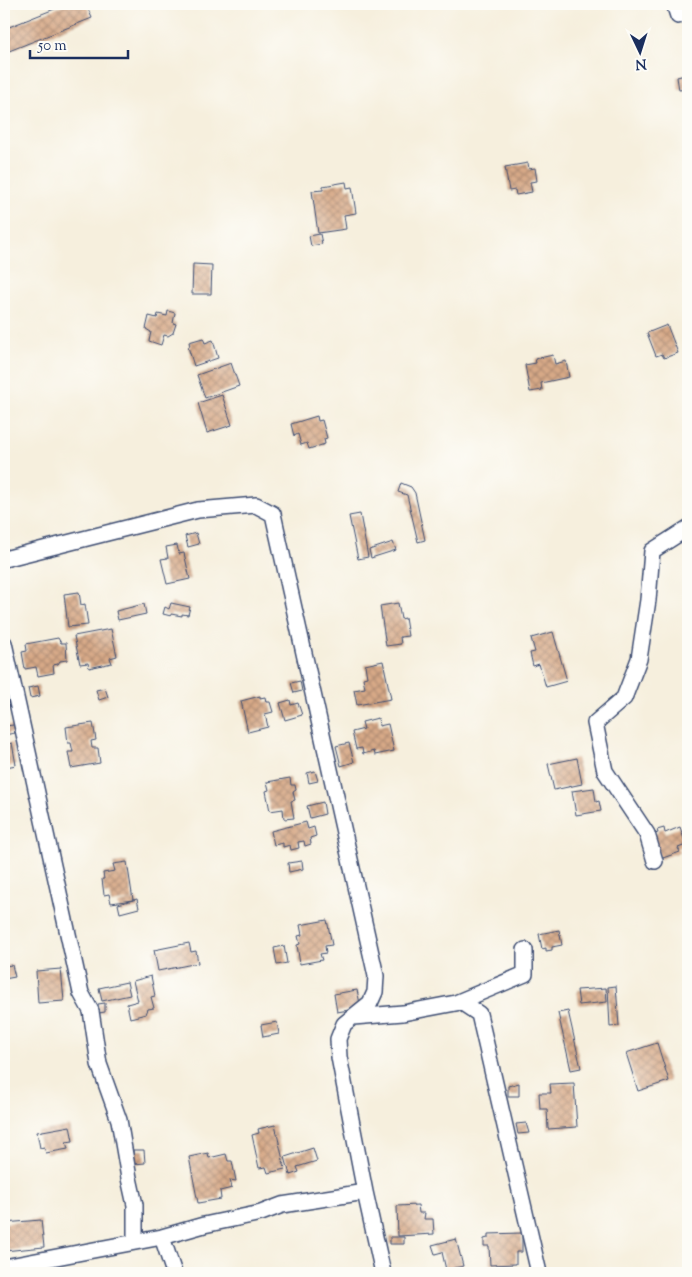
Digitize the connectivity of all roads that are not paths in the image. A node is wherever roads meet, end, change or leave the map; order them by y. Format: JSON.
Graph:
{"nodes":[{"id":1,"x":688,"y":528,"type":"edge"},
{"id":2,"x":4,"y":559,"type":"edge"},
{"id":3,"x":4,"y":643,"type":"edge"},
{"id":4,"x":655,"y":861,"type":"dead end"},
{"id":5,"x":526,"y":950,"type":"dead end"},
{"id":6,"x":458,"y":1002,"type":"junction"},
{"id":7,"x":353,"y":1017,"type":"junction"},
{"id":8,"x":365,"y":1192,"type":"junction"},
{"id":9,"x":162,"y":1237,"type":"junction"},
{"id":10,"x":135,"y":1242,"type":"junction"},
{"id":11,"x":4,"y":1267,"type":"edge"},
{"id":12,"x":174,"y":1273,"type":"edge"},
{"id":13,"x":383,"y":1273,"type":"edge"},
{"id":14,"x":539,"y":1273,"type":"edge"}],
"edges":[{"from":1,"to":4,"type":"street"},
{"from":2,"to":7,"type":"street"},
{"from":3,"to":10,"type":"street"},
{"from":5,"to":6,"type":"street"},
{"from":6,"to":7,"type":"street"},
{"from":6,"to":14,"type":"street"},
{"from":7,"to":8,"type":"street"},
{"from":8,"to":9,"type":"street"},
{"from":8,"to":13,"type":"street"},
{"from":9,"to":10,"type":"street"},
{"from":9,"to":12,"type":"street"},
{"from":10,"to":11,"type":"street"}]}
